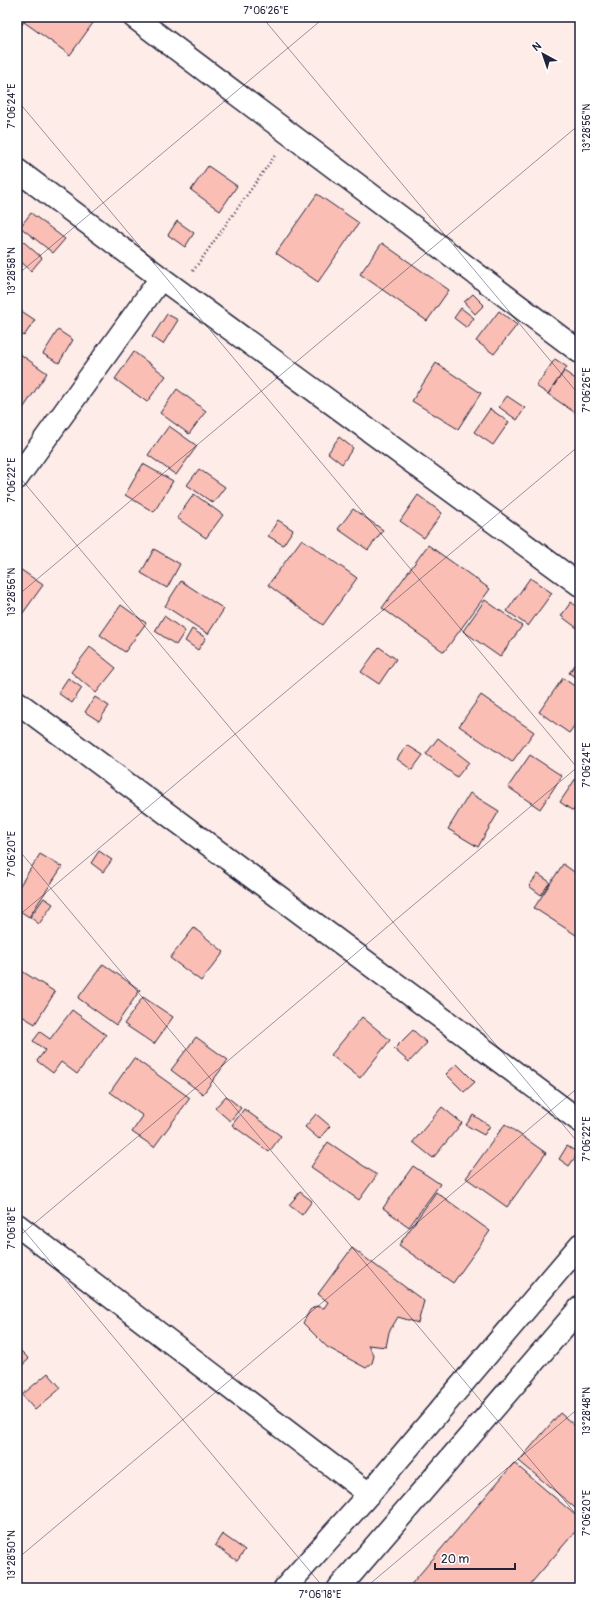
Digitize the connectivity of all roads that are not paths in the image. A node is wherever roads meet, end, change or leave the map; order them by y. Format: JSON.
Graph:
{"nodes":[{"id":1,"x":134,"y":17,"type":"edge"},
{"id":2,"x":17,"y":170,"type":"edge"},
{"id":3,"x":161,"y":278,"type":"junction"},
{"id":4,"x":580,"y":352,"type":"edge"},
{"id":5,"x":17,"y":478,"type":"edge"},
{"id":6,"x":580,"y":585,"type":"edge"},
{"id":7,"x":17,"y":702,"type":"edge"},
{"id":8,"x":580,"y":1121,"type":"edge"},
{"id":9,"x":17,"y":1225,"type":"edge"},
{"id":10,"x":580,"y":1245,"type":"edge"},
{"id":11,"x":580,"y":1308,"type":"edge"},
{"id":12,"x":369,"y":1494,"type":"junction"},
{"id":13,"x":285,"y":1588,"type":"edge"},
{"id":14,"x":339,"y":1588,"type":"edge"}],
"edges":[{"from":1,"to":4,"type":"street"},
{"from":2,"to":3,"type":"street"},
{"from":3,"to":5,"type":"street"},
{"from":3,"to":6,"type":"street"},
{"from":7,"to":8,"type":"street"},
{"from":9,"to":12,"type":"street"},
{"from":10,"to":12,"type":"street"},
{"from":11,"to":14,"type":"street"},
{"from":12,"to":13,"type":"street"}]}
